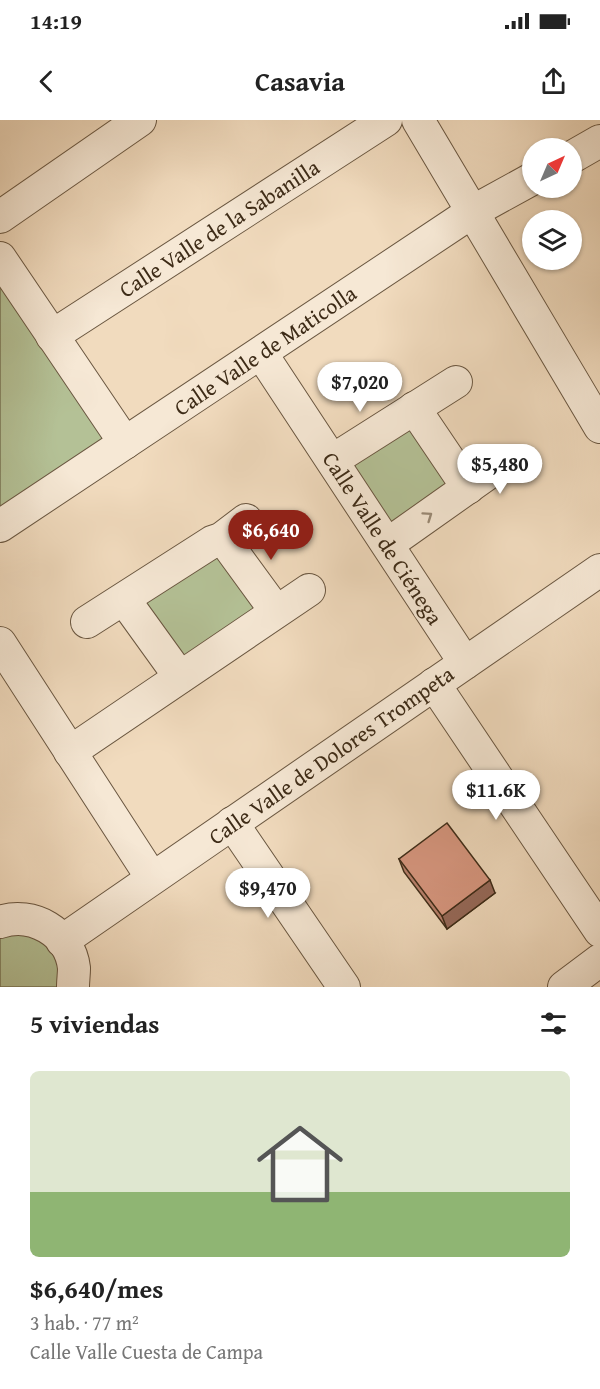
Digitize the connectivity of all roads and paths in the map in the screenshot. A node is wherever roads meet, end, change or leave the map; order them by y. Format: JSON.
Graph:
{"nodes":[{"id":1,"x":140,"y":120,"type":"edge"},
{"id":2,"x":386,"y":120,"type":"edge"},
{"id":3,"x":418,"y":120,"type":"edge"},
{"id":4,"x":593,"y":120,"type":"edge"},
{"id":5,"x":105,"y":130,"type":"edge"},
{"id":6,"x":600,"y":133,"type":"edge"},
{"id":7,"x":600,"y":141,"type":"edge"},
{"id":8,"x":582,"y":151,"type":"edge"},
{"id":9,"x":522,"y":184,"type":"edge"},
{"id":10,"x":472,"y":212,"type":"junction"},
{"id":11,"x":0,"y":217,"type":"edge"},
{"id":12,"x":0,"y":258,"type":"edge"},
{"id":13,"x":52,"y":336,"type":"junction"},
{"id":14,"x":261,"y":353,"type":"junction"},
{"id":15,"x":456,"y":382,"type":"dead end"},
{"id":16,"x":414,"y":408,"type":"junction"},
{"id":17,"x":600,"y":427,"type":"edge"},
{"id":18,"x":125,"y":443,"type":"junction"},
{"id":19,"x":333,"y":460,"type":"junction"},
{"id":20,"x":504,"y":462,"type":"dead end"},
{"id":21,"x":468,"y":488,"type":"junction"},
{"id":22,"x":246,"y":520,"type":"dead end"},
{"id":23,"x":0,"y":526,"type":"edge"},
{"id":24,"x":221,"y":539,"type":"junction"},
{"id":25,"x":388,"y":544,"type":"junction"},
{"id":26,"x":597,"y":579,"type":"edge"},
{"id":27,"x":309,"y":590,"type":"dead end"},
{"id":28,"x":126,"y":598,"type":"junction"},
{"id":29,"x":272,"y":614,"type":"junction"},
{"id":30,"x":87,"y":622,"type":"dead end"},
{"id":31,"x":0,"y":643,"type":"edge"},
{"id":32,"x":465,"y":663,"type":"junction"},
{"id":33,"x":180,"y":677,"type":"junction"},
{"id":34,"x":434,"y":684,"type":"junction"},
{"id":35,"x":70,"y":752,"type":"junction"},
{"id":36,"x":232,"y":823,"type":"junction"},
{"id":37,"x":152,"y":878,"type":"junction"},
{"id":38,"x":4,"y":914,"type":"edge"},
{"id":39,"x":600,"y":931,"type":"edge"},
{"id":40,"x":62,"y":941,"type":"junction"},
{"id":41,"x":600,"y":960,"type":"edge"},
{"id":42,"x":72,"y":987,"type":"edge"},
{"id":43,"x":344,"y":987,"type":"edge"},
{"id":44,"x":564,"y":987,"type":"edge"}],
"edges":[{"from":1,"to":5,"type":"street"},
{"from":2,"to":13,"type":"street","name":"Calle Valle de la Sabanilla"},
{"from":3,"to":10,"type":"street"},
{"from":4,"to":6,"type":"street"},
{"from":5,"to":11,"type":"street"},
{"from":7,"to":8,"type":"street"},
{"from":9,"to":10,"type":"street","name":"Calle Valle de Maticolla"},
{"from":10,"to":14,"type":"street","name":"Calle Valle de Maticolla"},
{"from":10,"to":17,"type":"street"},
{"from":12,"to":13,"type":"street"},
{"from":13,"to":18,"type":"street"},
{"from":14,"to":18,"type":"street","name":"Calle Valle de Maticolla"},
{"from":14,"to":19,"type":"street","name":"Calle Valle de Ciénega"},
{"from":15,"to":16,"type":"street"},
{"from":16,"to":19,"type":"street"},
{"from":16,"to":21,"type":"street"},
{"from":18,"to":23,"type":"street","name":"Calle Valle de Maticolla"},
{"from":19,"to":25,"type":"street","name":"Calle Valle de Ciénega"},
{"from":20,"to":21,"type":"street"},
{"from":25,"to":21,"type":"street","one_way":true},
{"from":22,"to":24,"type":"street"},
{"from":24,"to":28,"type":"street"},
{"from":24,"to":29,"type":"street"},
{"from":25,"to":32,"type":"street","name":"Calle Valle de Ciénega"},
{"from":26,"to":32,"type":"street","name":"Calle Valle de Dolores Trompeta"},
{"from":27,"to":29,"type":"street"},
{"from":28,"to":30,"type":"street"},
{"from":28,"to":33,"type":"street"},
{"from":29,"to":33,"type":"street"},
{"from":31,"to":35,"type":"street"},
{"from":32,"to":34,"type":"street","name":"Calle Valle de Dolores Trompeta"},
{"from":33,"to":35,"type":"street"},
{"from":34,"to":36,"type":"street","name":"Calle Valle de Dolores Trompeta"},
{"from":34,"to":39,"type":"street"},
{"from":35,"to":37,"type":"street"},
{"from":36,"to":37,"type":"street","name":"Calle Valle de Dolores Trompeta"},
{"from":36,"to":43,"type":"street"},
{"from":37,"to":40,"type":"street","name":"Calle Valle de Dolores Trompeta"},
{"from":38,"to":40,"type":"street"},
{"from":40,"to":42,"type":"street"},
{"from":41,"to":44,"type":"street"}]}
